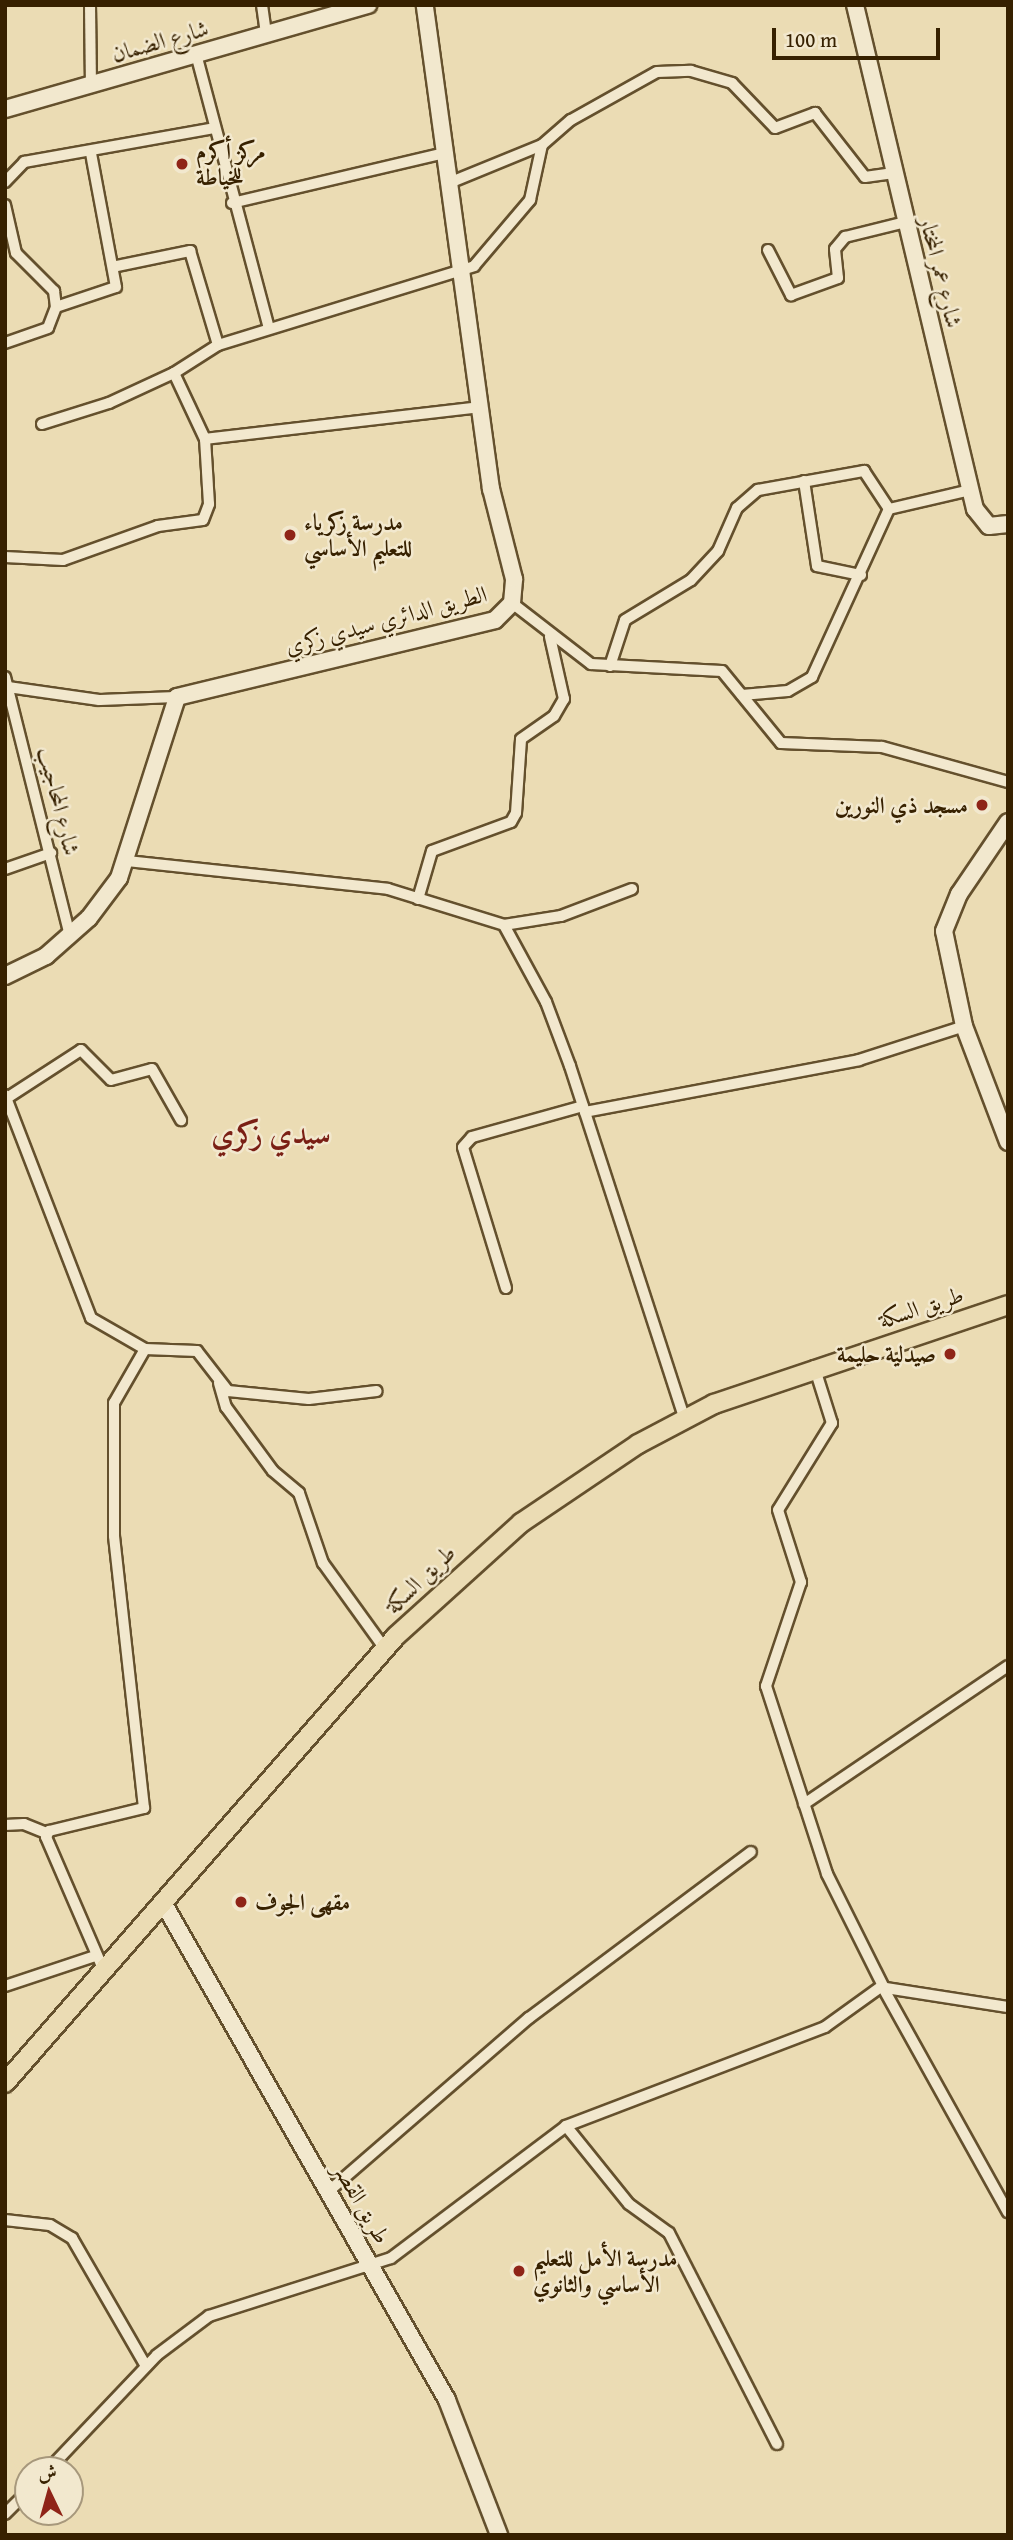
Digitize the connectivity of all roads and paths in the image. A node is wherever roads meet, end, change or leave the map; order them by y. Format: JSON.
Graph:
{"nodes":[{"id":1,"x":90,"y":5,"type":"edge"},
{"id":2,"x":262,"y":5,"type":"edge"},
{"id":3,"x":368,"y":5,"type":"edge"},
{"id":4,"x":425,"y":5,"type":"edge"},
{"id":5,"x":855,"y":5,"type":"edge"},
{"id":6,"x":266,"y":34,"type":"junction"},
{"id":7,"x":196,"y":54,"type":"junction"},
{"id":8,"x":91,"y":85,"type":"junction"},
{"id":9,"x":5,"y":109,"type":"edge"},
{"id":10,"x":214,"y":128,"type":"junction"},
{"id":11,"x":542,"y":145,"type":"junction"},
{"id":12,"x":91,"y":153,"type":"junction"},
{"id":13,"x":445,"y":153,"type":"junction"},
{"id":14,"x":894,"y":173,"type":"junction"},
{"id":15,"x":5,"y":182,"type":"edge"},
{"id":16,"x":449,"y":183,"type":"junction"},
{"id":17,"x":232,"y":203,"type":"junction"},
{"id":18,"x":5,"y":205,"type":"edge"},
{"id":19,"x":906,"y":222,"type":"junction"},
{"id":20,"x":768,"y":250,"type":"dead end"},
{"id":21,"x":117,"y":265,"type":"junction"},
{"id":22,"x":461,"y":271,"type":"junction"},
{"id":23,"x":56,"y":307,"type":"junction"},
{"id":24,"x":270,"y":328,"type":"junction"},
{"id":25,"x":5,"y":343,"type":"edge"},
{"id":26,"x":218,"y":345,"type":"junction"},
{"id":27,"x":174,"y":373,"type":"junction"},
{"id":28,"x":480,"y":407,"type":"junction"},
{"id":29,"x":42,"y":424,"type":"dead end"},
{"id":30,"x":205,"y":439,"type":"junction"},
{"id":31,"x":804,"y":481,"type":"junction"},
{"id":32,"x":970,"y":489,"type":"junction"},
{"id":33,"x":889,"y":509,"type":"junction"},
{"id":34,"x":1008,"y":524,"type":"edge"},
{"id":35,"x":5,"y":557,"type":"edge"},
{"id":36,"x":861,"y":575,"type":"junction"},
{"id":37,"x":512,"y":603,"type":"junction"},
{"id":38,"x":550,"y":637,"type":"junction"},
{"id":39,"x":610,"y":666,"type":"junction"},
{"id":40,"x":6,"y":682,"type":"edge"},
{"id":41,"x":742,"y":695,"type":"junction"},
{"id":42,"x":177,"y":697,"type":"junction"},
{"id":43,"x":8,"y":702,"type":"edge"},
{"id":44,"x":1008,"y":782,"type":"edge"},
{"id":45,"x":1008,"y":822,"type":"edge"},
{"id":46,"x":51,"y":853,"type":"junction"},
{"id":47,"x":127,"y":861,"type":"junction"},
{"id":48,"x":5,"y":869,"type":"edge"},
{"id":49,"x":632,"y":889,"type":"dead end"},
{"id":50,"x":418,"y":899,"type":"junction"},
{"id":51,"x":504,"y":925,"type":"junction"},
{"id":52,"x":71,"y":935,"type":"junction"},
{"id":53,"x":5,"y":976,"type":"edge"},
{"id":54,"x":964,"y":1026,"type":"junction"},
{"id":55,"x":6,"y":1096,"type":"edge"},
{"id":56,"x":584,"y":1109,"type":"junction"},
{"id":57,"x":181,"y":1120,"type":"dead end"},
{"id":58,"x":9,"y":1125,"type":"edge"},
{"id":59,"x":1008,"y":1142,"type":"edge"},
{"id":60,"x":506,"y":1288,"type":"dead end"},
{"id":61,"x":1008,"y":1305,"type":"edge"},
{"id":62,"x":145,"y":1349,"type":"junction"},
{"id":63,"x":814,"y":1366,"type":"junction"},
{"id":64,"x":219,"y":1383,"type":"junction"},
{"id":65,"x":377,"y":1391,"type":"dead end"},
{"id":66,"x":684,"y":1418,"type":"junction"},
{"id":67,"x":385,"y":1649,"type":"junction"},
{"id":68,"x":1008,"y":1666,"type":"edge"},
{"id":69,"x":804,"y":1804,"type":"junction"},
{"id":70,"x":5,"y":1825,"type":"edge"},
{"id":71,"x":46,"y":1833,"type":"junction"},
{"id":72,"x":751,"y":1852,"type":"dead end"},
{"id":73,"x":164,"y":1904,"type":"junction"},
{"id":74,"x":100,"y":1963,"type":"junction"},
{"id":75,"x":5,"y":1986,"type":"edge"},
{"id":76,"x":885,"y":1987,"type":"junction"},
{"id":77,"x":1008,"y":2007,"type":"edge"},
{"id":78,"x":5,"y":2083,"type":"edge"},
{"id":79,"x":566,"y":2126,"type":"junction"},
{"id":80,"x":329,"y":2191,"type":"junction"},
{"id":81,"x":1008,"y":2212,"type":"edge"},
{"id":82,"x":5,"y":2220,"type":"edge"},
{"id":83,"x":372,"y":2264,"type":"junction"},
{"id":84,"x":146,"y":2366,"type":"junction"},
{"id":85,"x":777,"y":2444,"type":"dead end"},
{"id":86,"x":61,"y":2456,"type":"edge"},
{"id":87,"x":499,"y":2535,"type":"edge"}],
"edges":[{"from":1,"to":8,"type":"street"},
{"from":2,"to":6,"type":"street"},
{"from":3,"to":6,"type":"street","name":"شارع الضمان"},
{"from":4,"to":13,"type":"street","name":"الطريق الدائري سيدي زكري"},
{"from":5,"to":14,"type":"street","name":"شارع عمر المختار"},
{"from":6,"to":7,"type":"street","name":"شارع الضمان"},
{"from":7,"to":8,"type":"street","name":"شارع الضمان"},
{"from":7,"to":10,"type":"street"},
{"from":8,"to":9,"type":"street","name":"شارع الضمان"},
{"from":10,"to":12,"type":"street"},
{"from":10,"to":17,"type":"street"},
{"from":11,"to":14,"type":"street"},
{"from":11,"to":16,"type":"street"},
{"from":11,"to":22,"type":"street"},
{"from":12,"to":15,"type":"street"},
{"from":12,"to":21,"type":"street"},
{"from":13,"to":16,"type":"street","name":"الطريق الدائري سيدي زكري"},
{"from":13,"to":17,"type":"street"},
{"from":14,"to":19,"type":"street","name":"شارع عمر المختار"},
{"from":16,"to":22,"type":"street","name":"الطريق الدائري سيدي زكري"},
{"from":17,"to":24,"type":"street"},
{"from":18,"to":23,"type":"street"},
{"from":19,"to":20,"type":"street"},
{"from":19,"to":32,"type":"street","name":"شارع عمر المختار"},
{"from":21,"to":23,"type":"street"},
{"from":21,"to":26,"type":"street"},
{"from":22,"to":24,"type":"street"},
{"from":22,"to":28,"type":"street","name":"الطريق الدائري سيدي زكري"},
{"from":23,"to":25,"type":"street"},
{"from":24,"to":26,"type":"street"},
{"from":26,"to":27,"type":"street"},
{"from":27,"to":29,"type":"street"},
{"from":27,"to":30,"type":"street"},
{"from":28,"to":30,"type":"street"},
{"from":28,"to":37,"type":"street","name":"الطريق الدائري سيدي زكري"},
{"from":30,"to":35,"type":"street"},
{"from":31,"to":33,"type":"street"},
{"from":31,"to":36,"type":"street"},
{"from":31,"to":39,"type":"street"},
{"from":32,"to":33,"type":"street"},
{"from":32,"to":34,"type":"street","name":"شارع عمر المختار"},
{"from":33,"to":36,"type":"street"},
{"from":36,"to":41,"type":"street"},
{"from":37,"to":38,"type":"street"},
{"from":37,"to":42,"type":"street","name":"الطريق الدائري سيدي زكري"},
{"from":38,"to":39,"type":"street"},
{"from":38,"to":50,"type":"street"},
{"from":39,"to":41,"type":"street"},
{"from":40,"to":42,"type":"street"},
{"from":40,"to":43,"type":"street","name":"شارع المحاجيب"},
{"from":41,"to":44,"type":"street"},
{"from":42,"to":47,"type":"street"},
{"from":43,"to":46,"type":"street","name":"شارع المحاجيب"},
{"from":45,"to":54,"type":"street"},
{"from":46,"to":48,"type":"street"},
{"from":46,"to":52,"type":"street","name":"شارع المحاجيب"},
{"from":47,"to":50,"type":"street"},
{"from":47,"to":52,"type":"street"},
{"from":49,"to":51,"type":"street"},
{"from":50,"to":51,"type":"street"},
{"from":51,"to":56,"type":"street"},
{"from":52,"to":53,"type":"street"},
{"from":54,"to":56,"type":"street"},
{"from":54,"to":59,"type":"street"},
{"from":55,"to":57,"type":"street"},
{"from":55,"to":58,"type":"street"},
{"from":56,"to":60,"type":"street"},
{"from":56,"to":66,"type":"street"},
{"from":58,"to":62,"type":"street"},
{"from":61,"to":63,"type":"main road","name":"طريق السكة"},
{"from":62,"to":64,"type":"street"},
{"from":62,"to":71,"type":"street"},
{"from":63,"to":66,"type":"main road","name":"طريق السكة"},
{"from":63,"to":69,"type":"street"},
{"from":64,"to":65,"type":"street"},
{"from":64,"to":67,"type":"street"},
{"from":66,"to":67,"type":"main road","name":"طريق السكة"},
{"from":67,"to":73,"type":"main road","name":"طريق السكة"},
{"from":68,"to":69,"type":"street"},
{"from":69,"to":76,"type":"street"},
{"from":70,"to":71,"type":"street"},
{"from":71,"to":74,"type":"street"},
{"from":72,"to":80,"type":"street"},
{"from":73,"to":74,"type":"main road","name":"طريق السكة"},
{"from":73,"to":80,"type":"street","name":"طريق القصر"},
{"from":74,"to":75,"type":"street"},
{"from":74,"to":78,"type":"main road","name":"طريق السكة"},
{"from":76,"to":77,"type":"street"},
{"from":76,"to":79,"type":"street"},
{"from":76,"to":81,"type":"street"},
{"from":79,"to":83,"type":"street"},
{"from":79,"to":85,"type":"street"},
{"from":80,"to":83,"type":"street","name":"طريق القصر"},
{"from":82,"to":84,"type":"street"},
{"from":83,"to":84,"type":"street"},
{"from":83,"to":87,"type":"street","name":"طريق القصر"},
{"from":84,"to":86,"type":"street"}]}
